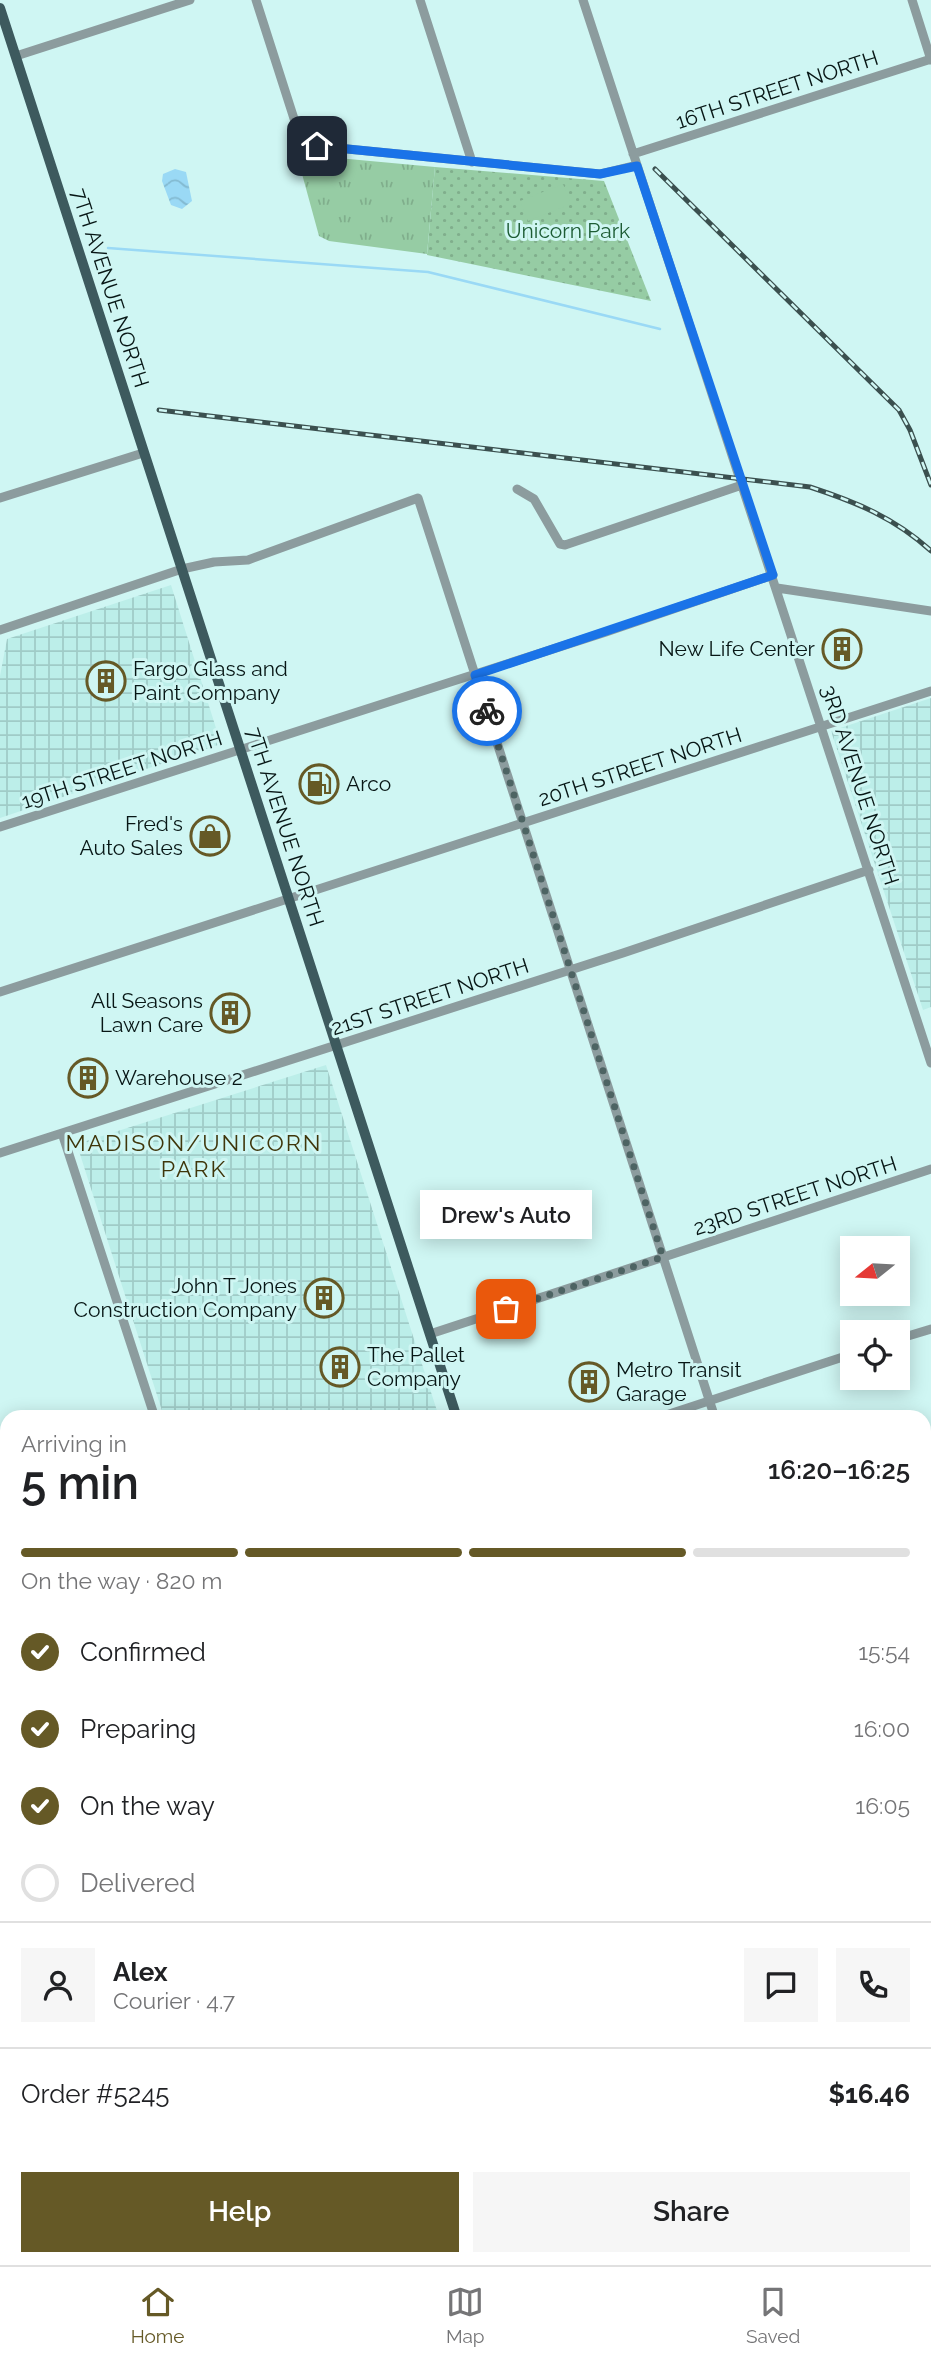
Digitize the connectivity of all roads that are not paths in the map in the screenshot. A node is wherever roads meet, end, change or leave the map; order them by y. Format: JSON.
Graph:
{"nodes":[{"id":1,"x":190,"y":0,"type":"edge"},
{"id":2,"x":256,"y":0,"type":"edge"},
{"id":3,"x":420,"y":0,"type":"edge"},
{"id":4,"x":583,"y":0,"type":"edge"},
{"id":5,"x":912,"y":0,"type":"edge"},
{"id":6,"x":0,"y":8,"type":"edge"},
{"id":7,"x":16,"y":56,"type":"junction"},
{"id":8,"x":931,"y":59,"type":"edge"},
{"id":9,"x":633,"y":154,"type":"junction"},
{"id":10,"x":472,"y":162,"type":"junction"},
{"id":11,"x":637,"y":166,"type":"junction"},
{"id":12,"x":143,"y":453,"type":"junction"},
{"id":13,"x":742,"y":485,"type":"junction"},
{"id":14,"x":517,"y":489,"type":"dead end"},
{"id":15,"x":0,"y":498,"type":"edge"},
{"id":16,"x":182,"y":569,"type":"junction"},
{"id":17,"x":773,"y":575,"type":"junction"},
{"id":18,"x":777,"y":587,"type":"junction"},
{"id":19,"x":931,"y":611,"type":"edge"},
{"id":20,"x":0,"y":630,"type":"edge"},
{"id":21,"x":475,"y":675,"type":"junction"},
{"id":22,"x":931,"y":691,"type":"edge"},
{"id":23,"x":822,"y":726,"type":"junction"},
{"id":24,"x":240,"y":751,"type":"junction"},
{"id":25,"x":523,"y":823,"type":"junction"},
{"id":26,"x":0,"y":827,"type":"edge"},
{"id":27,"x":869,"y":870,"type":"junction"},
{"id":28,"x":288,"y":899,"type":"junction"},
{"id":29,"x":570,"y":970,"type":"junction"},
{"id":30,"x":0,"y":992,"type":"edge"},
{"id":31,"x":336,"y":1046,"type":"junction"},
{"id":32,"x":931,"y":1063,"type":"edge"},
{"id":33,"x":62,"y":1133,"type":"junction"},
{"id":34,"x":0,"y":1153,"type":"edge"},
{"id":35,"x":931,"y":1169,"type":"edge"},
{"id":36,"x":663,"y":1257,"type":"junction"},
{"id":37,"x":931,"y":1329,"type":"edge"},
{"id":38,"x":430,"y":1334,"type":"junction"},
{"id":39,"x":910,"y":1335,"type":"edge"},
{"id":40,"x":840,"y":1358,"type":"edge"},
{"id":41,"x":710,"y":1400,"type":"junction"},
{"id":42,"x":152,"y":1410,"type":"edge"},
{"id":43,"x":454,"y":1410,"type":"edge"},
{"id":44,"x":681,"y":1410,"type":"edge"},
{"id":45,"x":713,"y":1410,"type":"edge"}],
"edges":[{"from":1,"to":7,"type":"street"},
{"from":2,"to":10,"type":"street"},
{"from":3,"to":10,"type":"street"},
{"from":4,"to":9,"type":"street","name":"3RD AVENUE NORTH"},
{"from":5,"to":8,"type":"street"},
{"from":6,"to":7,"type":"main road","name":"7TH AVENUE NORTH"},
{"from":7,"to":12,"type":"main road","name":"7TH AVENUE NORTH"},
{"from":8,"to":9,"type":"street","name":"16TH STREET NORTH"},
{"from":9,"to":11,"type":"street","name":"3RD AVENUE NORTH"},
{"from":10,"to":11,"type":"street"},
{"from":11,"to":13,"type":"street","name":"3RD AVENUE NORTH"},
{"from":12,"to":15,"type":"street"},
{"from":12,"to":16,"type":"main road","name":"7TH AVENUE NORTH"},
{"from":13,"to":14,"type":"street"},
{"from":13,"to":17,"type":"street","name":"3RD AVENUE NORTH"},
{"from":16,"to":20,"type":"street"},
{"from":16,"to":21,"type":"street"},
{"from":16,"to":24,"type":"main road","name":"7TH AVENUE NORTH"},
{"from":17,"to":18,"type":"street","name":"3RD AVENUE NORTH"},
{"from":17,"to":21,"type":"street","name":"19TH STREET NORTH"},
{"from":18,"to":19,"type":"street"},
{"from":18,"to":23,"type":"street","name":"3RD AVENUE NORTH"},
{"from":21,"to":24,"type":"street","name":"19TH STREET NORTH"},
{"from":21,"to":25,"type":"street"},
{"from":22,"to":23,"type":"street","name":"20TH STREET NORTH"},
{"from":23,"to":25,"type":"street","name":"20TH STREET NORTH"},
{"from":23,"to":27,"type":"street","name":"3RD AVENUE NORTH"},
{"from":24,"to":26,"type":"street","name":"19TH STREET NORTH"},
{"from":24,"to":28,"type":"main road","name":"7TH AVENUE NORTH"},
{"from":25,"to":28,"type":"street","name":"20TH STREET NORTH"},
{"from":25,"to":29,"type":"street"},
{"from":27,"to":29,"type":"street","name":"21ST STREET NORTH"},
{"from":27,"to":32,"type":"street","name":"3RD AVENUE NORTH"},
{"from":28,"to":30,"type":"street","name":"20TH STREET NORTH"},
{"from":28,"to":31,"type":"main road","name":"7TH AVENUE NORTH"},
{"from":29,"to":31,"type":"street","name":"21ST STREET NORTH"},
{"from":29,"to":36,"type":"street"},
{"from":31,"to":33,"type":"street","name":"21ST STREET NORTH"},
{"from":31,"to":38,"type":"main road","name":"7TH AVENUE NORTH"},
{"from":33,"to":34,"type":"street","name":"21ST STREET NORTH"},
{"from":33,"to":42,"type":"street"},
{"from":35,"to":36,"type":"street","name":"23RD STREET NORTH"},
{"from":36,"to":38,"type":"street","name":"23RD STREET NORTH"},
{"from":36,"to":41,"type":"street"},
{"from":37,"to":39,"type":"street"},
{"from":38,"to":43,"type":"main road","name":"7TH AVENUE NORTH"},
{"from":40,"to":41,"type":"street"},
{"from":41,"to":44,"type":"street"},
{"from":41,"to":45,"type":"street"}]}
